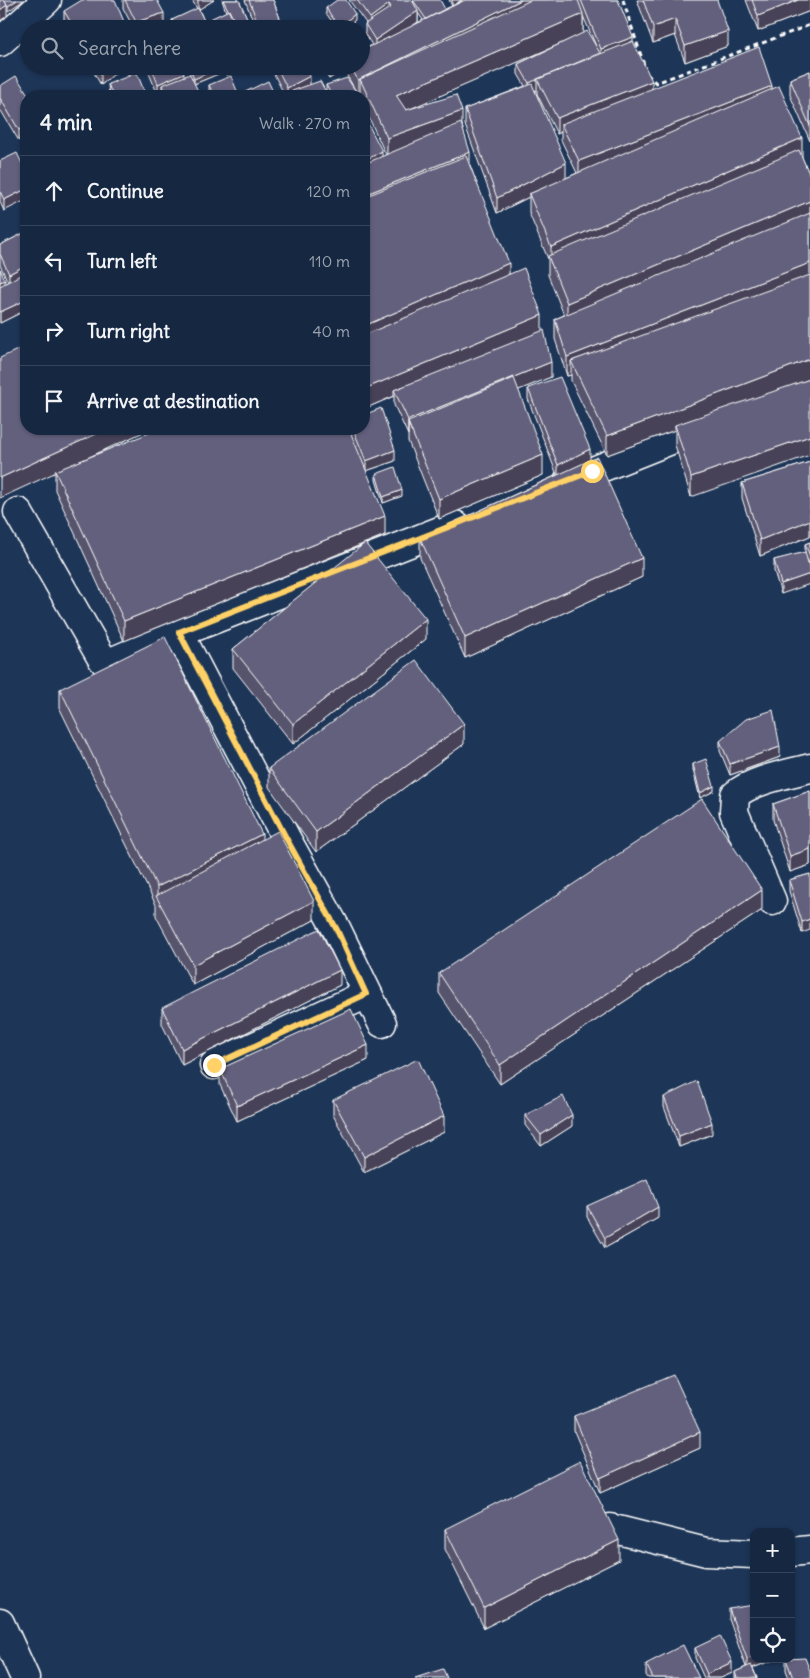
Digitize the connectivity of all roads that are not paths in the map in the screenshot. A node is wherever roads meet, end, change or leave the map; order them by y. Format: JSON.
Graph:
{"nodes":[{"id":1,"x":47,"y":0,"type":"edge"},
{"id":2,"x":25,"y":20,"type":"edge"},
{"id":3,"x":20,"y":24,"type":"edge"},
{"id":4,"x":0,"y":42,"type":"edge"},
{"id":5,"x":144,"y":75,"type":"edge"},
{"id":6,"x":148,"y":90,"type":"edge"},
{"id":7,"x":732,"y":415,"type":"edge"},
{"id":8,"x":546,"y":489,"type":"edge"},
{"id":9,"x":18,"y":512,"type":"dead end"},
{"id":10,"x":482,"y":514,"type":"edge"},
{"id":11,"x":179,"y":632,"type":"junction"},
{"id":12,"x":810,"y":768,"type":"edge"},
{"id":13,"x":772,"y":901,"type":"dead end"},
{"id":14,"x":366,"y":994,"type":"junction"},
{"id":15,"x":382,"y":1023,"type":"dead end"},
{"id":16,"x":214,"y":1065,"type":"dead end"},
{"id":17,"x":610,"y":1528,"type":"edge"},
{"id":18,"x":810,"y":1550,"type":"edge"},
{"id":19,"x":795,"y":1552,"type":"edge"},
{"id":20,"x":750,"y":1554,"type":"edge"},
{"id":21,"x":0,"y":1623,"type":"edge"},
{"id":22,"x":25,"y":1678,"type":"edge"}],
"edges":[{"from":1,"to":2,"type":"street"},
{"from":3,"to":4,"type":"street"},
{"from":5,"to":6,"type":"street"},
{"from":7,"to":8,"type":"street"},
{"from":9,"to":11,"type":"street"},
{"from":10,"to":11,"type":"street"},
{"from":11,"to":14,"type":"street"},
{"from":12,"to":13,"type":"street"},
{"from":14,"to":15,"type":"street"},
{"from":14,"to":16,"type":"street"},
{"from":17,"to":20,"type":"street"},
{"from":18,"to":19,"type":"street"},
{"from":21,"to":22,"type":"street"}]}
